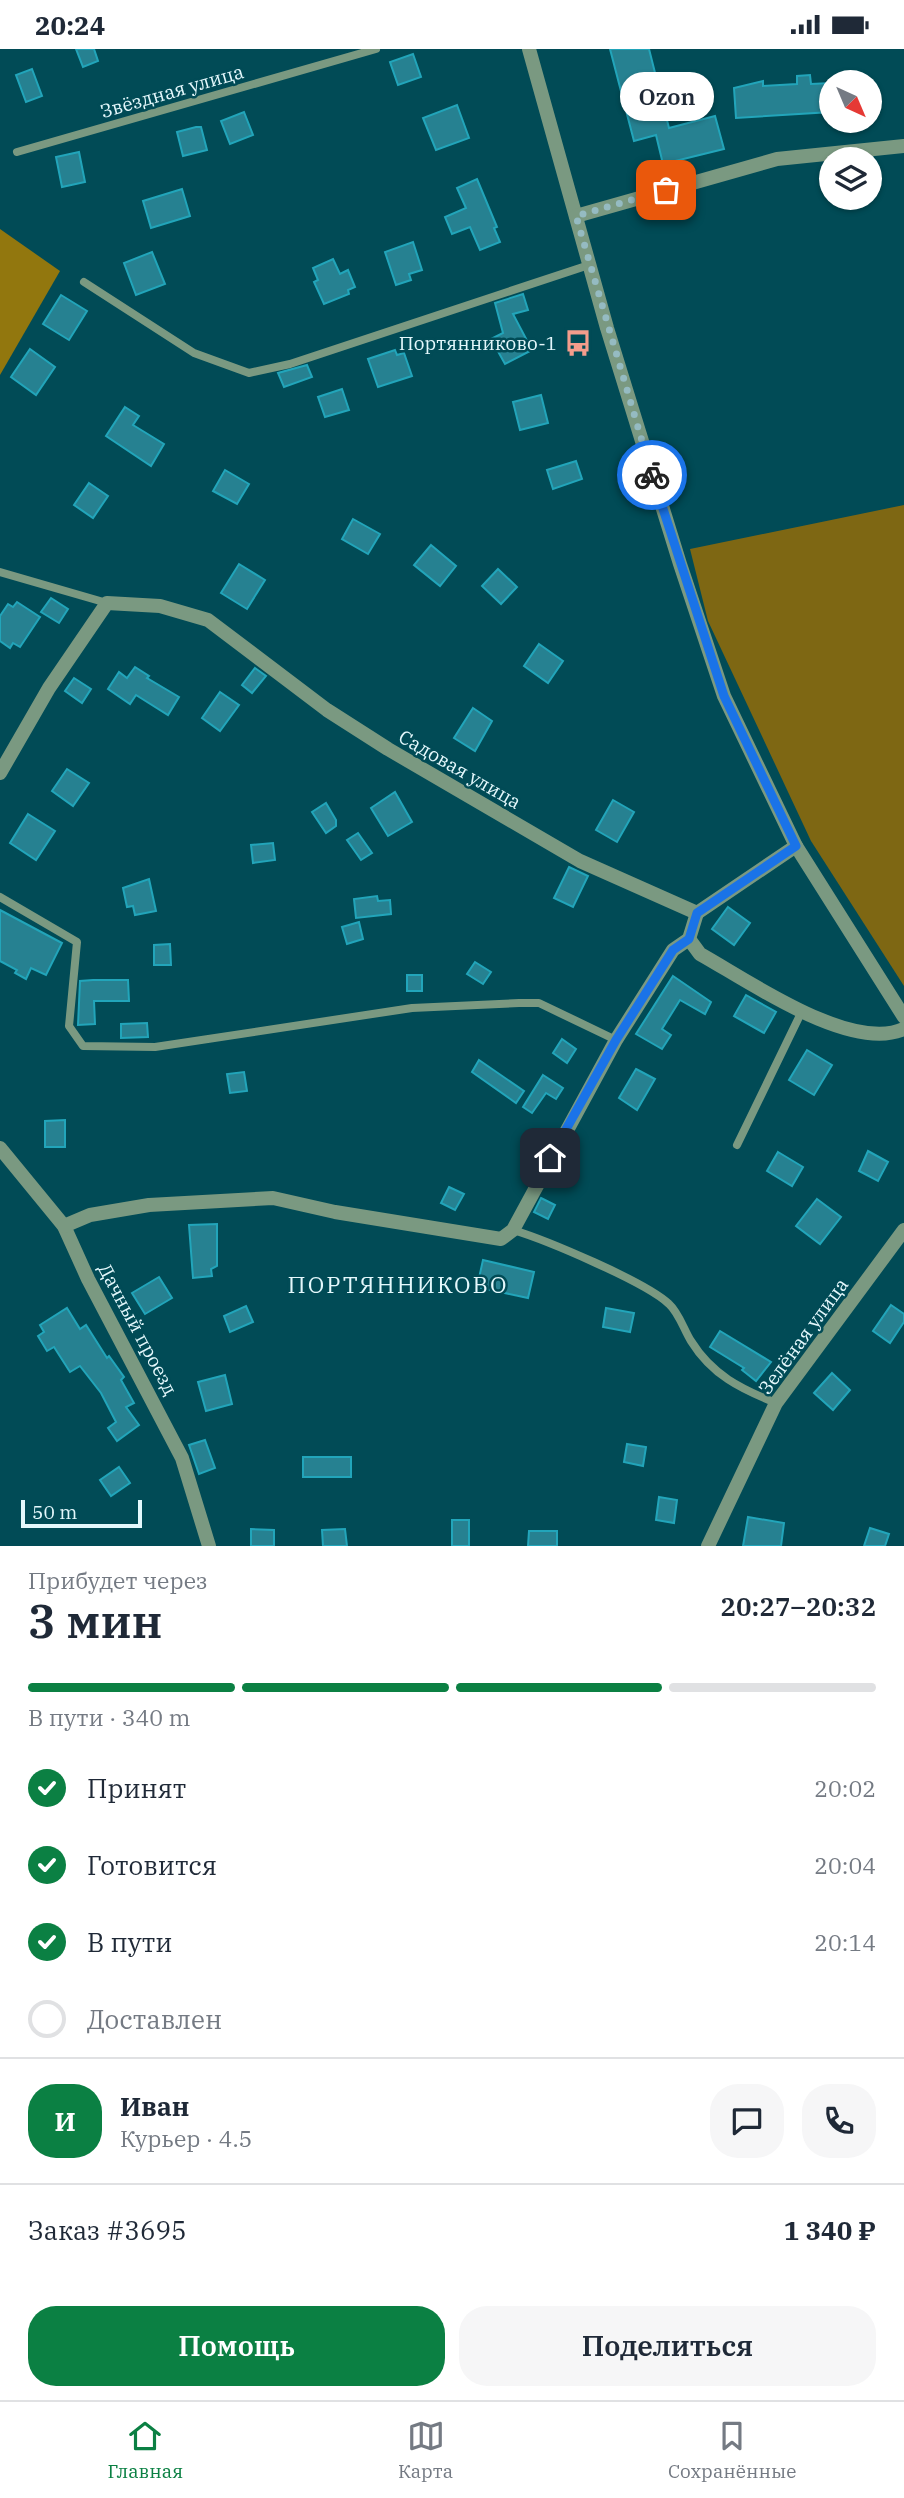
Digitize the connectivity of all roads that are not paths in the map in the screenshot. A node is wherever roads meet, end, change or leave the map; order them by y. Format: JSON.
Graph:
{"nodes":[{"id":1,"x":376,"y":49,"type":"edge"},
{"id":2,"x":529,"y":49,"type":"edge"},
{"id":3,"x":904,"y":146,"type":"edge"},
{"id":4,"x":17,"y":152,"type":"dead end"},
{"id":5,"x":576,"y":216,"type":"junction"},
{"id":6,"x":589,"y":265,"type":"junction"},
{"id":7,"x":84,"y":282,"type":"dead end"},
{"id":8,"x":0,"y":572,"type":"edge"},
{"id":9,"x":107,"y":603,"type":"junction"},
{"id":10,"x":0,"y":773,"type":"edge"},
{"id":11,"x":796,"y":846,"type":"junction"},
{"id":12,"x":0,"y":897,"type":"edge"},
{"id":13,"x":697,"y":913,"type":"junction"},
{"id":14,"x":689,"y":939,"type":"junction"},
{"id":15,"x":802,"y":1011,"type":"junction"},
{"id":16,"x":904,"y":1017,"type":"edge"},
{"id":17,"x":904,"y":1030,"type":"edge"},
{"id":18,"x":616,"y":1040,"type":"junction"},
{"id":19,"x":737,"y":1145,"type":"dead end"},
{"id":20,"x":0,"y":1148,"type":"edge"},
{"id":21,"x":64,"y":1226,"type":"junction"},
{"id":22,"x":904,"y":1230,"type":"edge"},
{"id":23,"x":507,"y":1235,"type":"junction"},
{"id":24,"x":776,"y":1403,"type":"junction"},
{"id":25,"x":209,"y":1546,"type":"edge"},
{"id":26,"x":708,"y":1546,"type":"edge"}],
"edges":[{"from":1,"to":4,"type":"lane","name":"Звёздная улица"},
{"from":2,"to":5,"type":"street"},
{"from":3,"to":5,"type":"street"},
{"from":5,"to":6,"type":"street"},
{"from":6,"to":7,"type":"lane"},
{"from":6,"to":11,"type":"street"},
{"from":8,"to":9,"type":"lane"},
{"from":9,"to":10,"type":"street"},
{"from":9,"to":13,"type":"street","name":"Садовая улица"},
{"from":11,"to":13,"type":"street"},
{"from":11,"to":16,"type":"street"},
{"from":12,"to":18,"type":"lane"},
{"from":13,"to":14,"type":"street"},
{"from":14,"to":15,"type":"street"},
{"from":14,"to":18,"type":"street"},
{"from":15,"to":17,"type":"street"},
{"from":15,"to":19,"type":"lane"},
{"from":18,"to":23,"type":"street"},
{"from":20,"to":21,"type":"street","name":"Дачный проезд"},
{"from":21,"to":23,"type":"street"},
{"from":21,"to":25,"type":"street","name":"Дачный проезд"},
{"from":22,"to":24,"type":"street","name":"Зелёная улица"},
{"from":23,"to":24,"type":"lane"},
{"from":24,"to":26,"type":"street","name":"Зелёная улица"}]}
